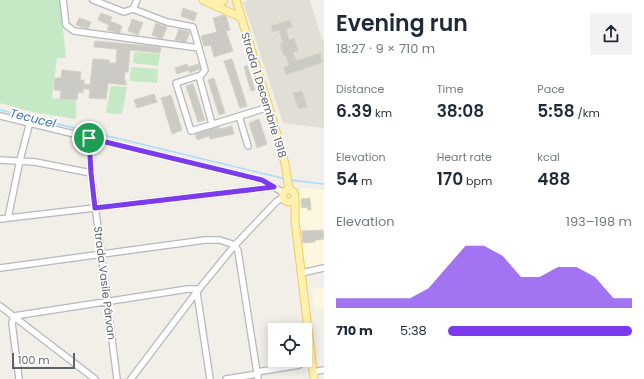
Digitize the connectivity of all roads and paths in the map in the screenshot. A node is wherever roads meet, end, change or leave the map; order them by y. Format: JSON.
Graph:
{"nodes":[{"id":1,"x":63,"y":0,"type":"edge"},
{"id":2,"x":93,"y":0,"type":"edge"},
{"id":3,"x":137,"y":0,"type":"edge"},
{"id":4,"x":224,"y":0,"type":"edge"},
{"id":5,"x":205,"y":1,"type":"edge"},
{"id":6,"x":238,"y":1,"type":"edge"},
{"id":7,"x":133,"y":9,"type":"junction"},
{"id":8,"x":240,"y":17,"type":"junction"},
{"id":9,"x":199,"y":48,"type":"junction"},
{"id":10,"x":198,"y":76,"type":"junction"},
{"id":11,"x":269,"y":107,"type":"junction"},
{"id":12,"x":0,"y":116,"type":"edge"},
{"id":13,"x":239,"y":116,"type":"junction"},
{"id":14,"x":30,"y":122,"type":"junction"},
{"id":15,"x":212,"y":124,"type":"junction"},
{"id":16,"x":89,"y":138,"type":"junction"},
{"id":17,"x":248,"y":146,"type":"dead end"},
{"id":18,"x":0,"y":160,"type":"edge"},
{"id":19,"x":20,"y":160,"type":"junction"},
{"id":20,"x":91,"y":173,"type":"junction"},
{"id":21,"x":274,"y":187,"type":"junction"},
{"id":22,"x":286,"y":193,"type":"junction"},
{"id":23,"x":95,"y":208,"type":"junction"},
{"id":24,"x":8,"y":218,"type":"junction"},
{"id":25,"x":0,"y":219,"type":"edge"},
{"id":26,"x":295,"y":221,"type":"junction"},
{"id":27,"x":236,"y":245,"type":"junction"},
{"id":28,"x":101,"y":255,"type":"junction"},
{"id":29,"x":0,"y":268,"type":"edge"},
{"id":30,"x":324,"y":268,"type":"edge"},
{"id":31,"x":301,"y":273,"type":"junction"},
{"id":32,"x":198,"y":291,"type":"junction"},
{"id":33,"x":107,"y":302,"type":"junction"},
{"id":34,"x":0,"y":306,"type":"edge"},
{"id":35,"x":14,"y":316,"type":"junction"},
{"id":36,"x":292,"y":367,"type":"edge"},
{"id":37,"x":324,"y":370,"type":"edge"},
{"id":38,"x":258,"y":375,"type":"edge"},
{"id":39,"x":314,"y":376,"type":"edge"},
{"id":40,"x":19,"y":379,"type":"edge"},
{"id":41,"x":95,"y":379,"type":"edge"},
{"id":42,"x":117,"y":379,"type":"edge"},
{"id":43,"x":131,"y":379,"type":"edge"},
{"id":44,"x":210,"y":379,"type":"edge"},
{"id":45,"x":226,"y":379,"type":"edge"}],
"edges":[{"from":1,"to":9,"type":"street"},
{"from":2,"to":7,"type":"street"},
{"from":3,"to":7,"type":"street"},
{"from":4,"to":5,"type":"main road"},
{"from":5,"to":8,"type":"main road"},
{"from":6,"to":8,"type":"main road","name":"Strada 1 Decembrie 1918"},
{"from":7,"to":9,"type":"street"},
{"from":8,"to":11,"type":"main road","name":"Strada 1 Decembrie 1918"},
{"from":9,"to":10,"type":"street"},
{"from":10,"to":15,"type":"street"},
{"from":10,"to":15,"type":"street"},
{"from":11,"to":13,"type":"street"},
{"from":11,"to":22,"type":"main road","name":"Strada 1 Decembrie 1918"},
{"from":12,"to":14,"type":"street"},
{"from":13,"to":15,"type":"street"},
{"from":13,"to":17,"type":"street"},
{"from":14,"to":16,"type":"street"},
{"from":14,"to":19,"type":"street"},
{"from":16,"to":20,"type":"street","name":"Strada Vasile Pârvan"},
{"from":16,"to":21,"type":"street"},
{"from":18,"to":19,"type":"street"},
{"from":19,"to":20,"type":"street"},
{"from":19,"to":24,"type":"street"},
{"from":20,"to":23,"type":"street","name":"Strada Vasile Pârvan"},
{"from":21,"to":22,"type":"street"},
{"from":21,"to":23,"type":"street"},
{"from":22,"to":26,"type":"main road","name":"Strada 1 Decembrie 1918"},
{"from":22,"to":26,"type":"main road","name":"Strada 1 Decembrie 1918"},
{"from":22,"to":27,"type":"street"},
{"from":23,"to":24,"type":"street"},
{"from":23,"to":28,"type":"street","name":"Strada Vasile Pârvan"},
{"from":24,"to":25,"type":"street"},
{"from":26,"to":31,"type":"main road","name":"Strada 1 Decembrie 1918"},
{"from":27,"to":28,"type":"street"},
{"from":27,"to":32,"type":"street"},
{"from":27,"to":38,"type":"street"},
{"from":28,"to":29,"type":"street"},
{"from":28,"to":33,"type":"street","name":"Strada Vasile Pârvan"},
{"from":30,"to":31,"type":"street"},
{"from":31,"to":39,"type":"main road","name":"Strada 1 Decembrie 1918"},
{"from":32,"to":33,"type":"street"},
{"from":32,"to":43,"type":"street"},
{"from":32,"to":44,"type":"street"},
{"from":33,"to":35,"type":"street"},
{"from":33,"to":42,"type":"street","name":"Strada Vasile Pârvan"},
{"from":34,"to":35,"type":"street"},
{"from":35,"to":40,"type":"street"},
{"from":35,"to":41,"type":"street"},
{"from":36,"to":38,"type":"street"},
{"from":37,"to":39,"type":"street"},
{"from":38,"to":45,"type":"street"}]}
